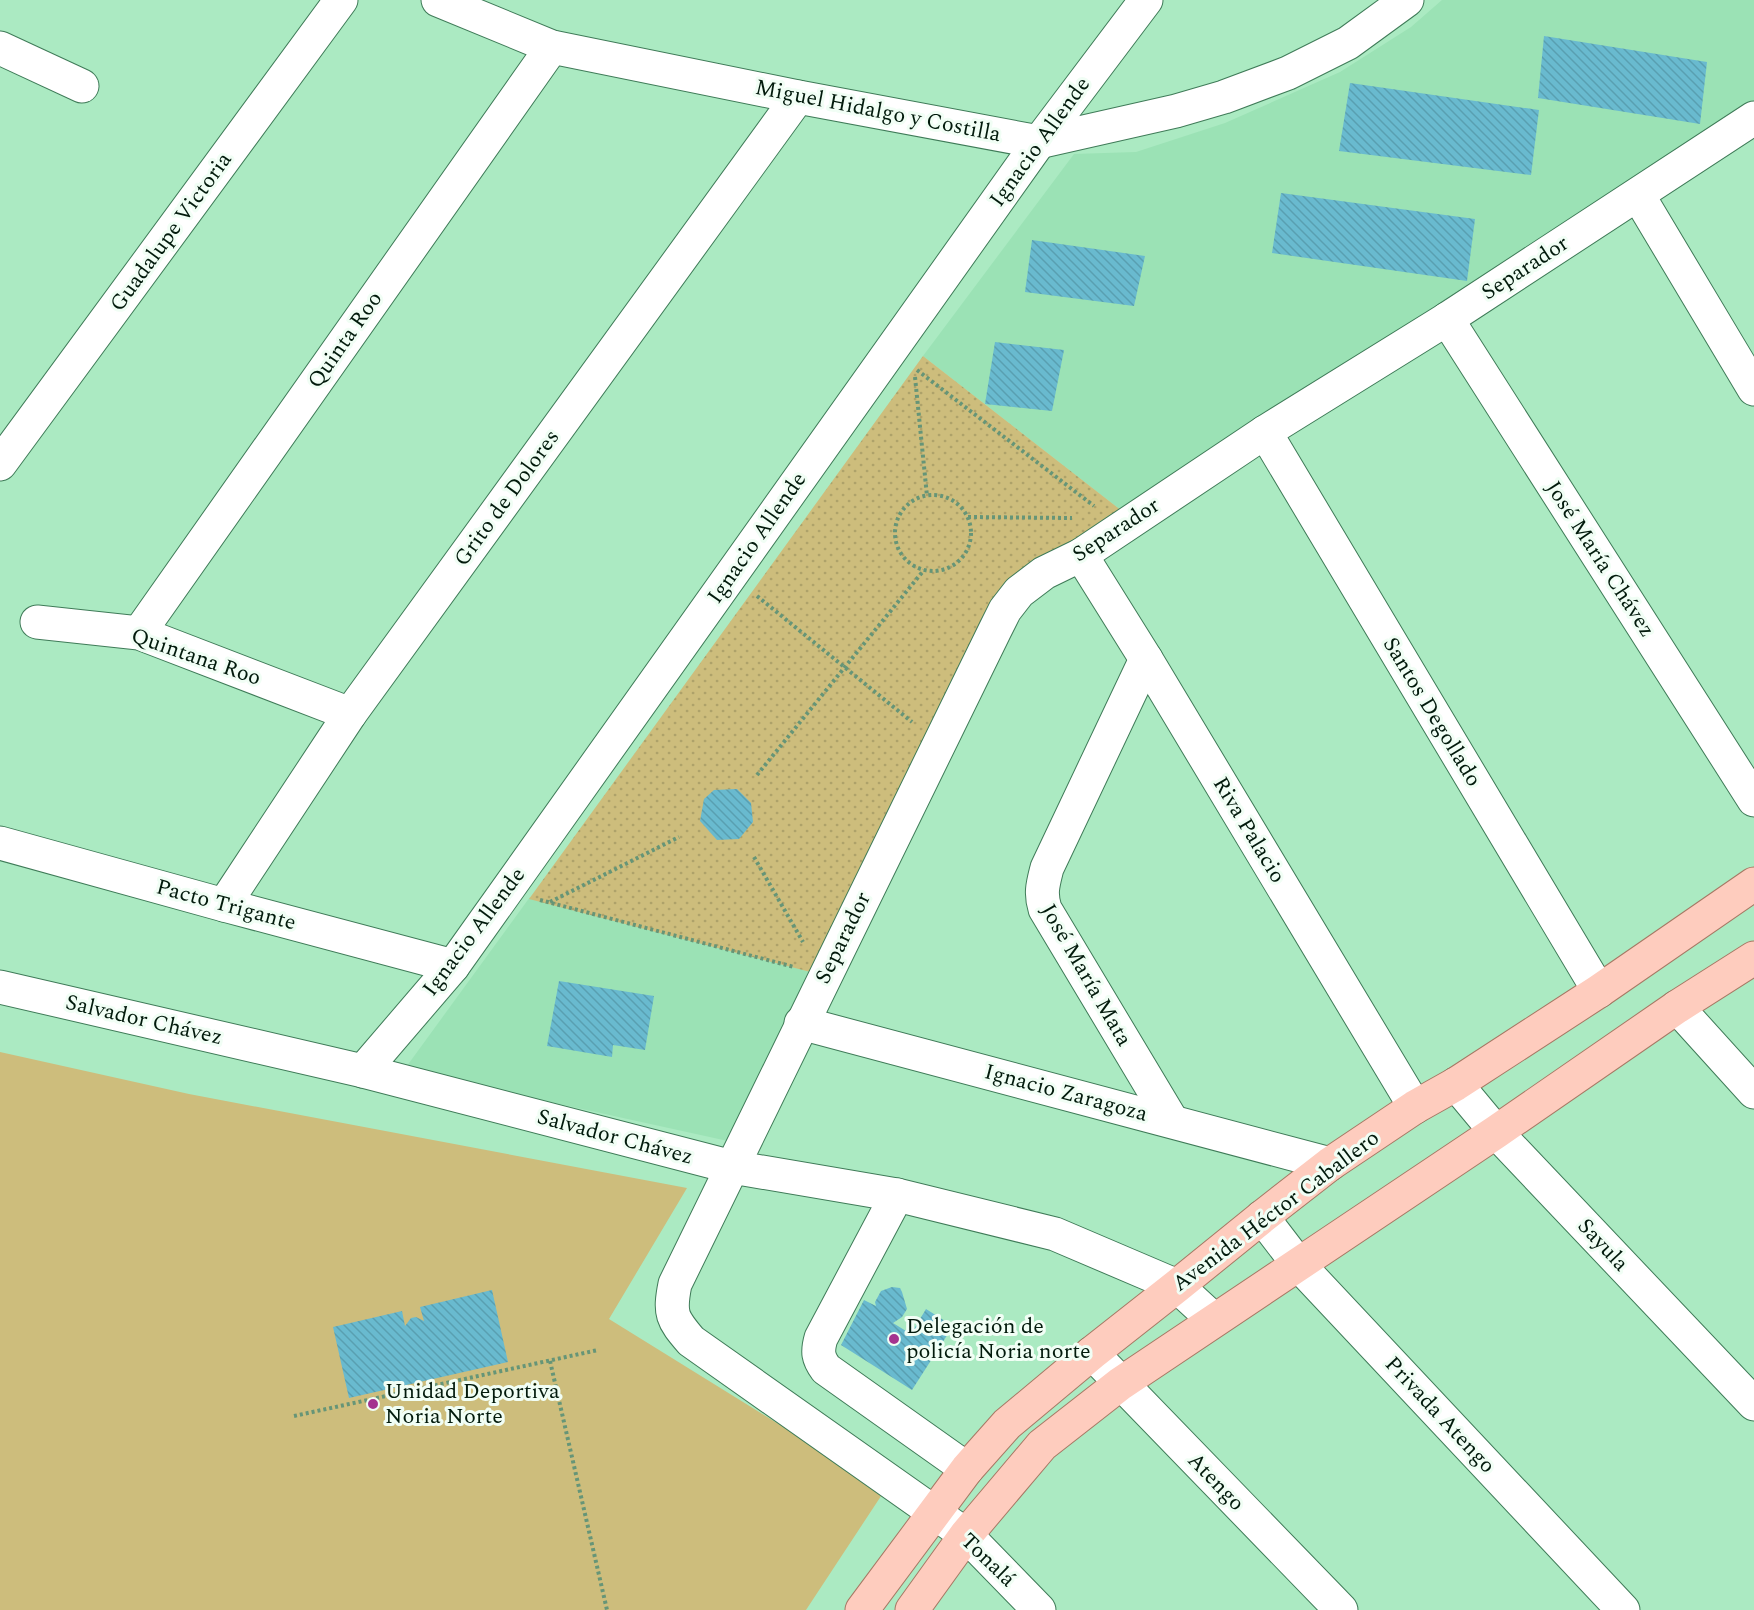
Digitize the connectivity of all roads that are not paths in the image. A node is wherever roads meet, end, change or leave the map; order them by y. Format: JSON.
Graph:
{"nodes":[{"id":1,"x":341,"y":0,"type":"edge"},
{"id":2,"x":438,"y":0,"type":"edge"},
{"id":3,"x":1146,"y":0,"type":"edge"},
{"id":4,"x":1407,"y":0,"type":"edge"},
{"id":5,"x":552,"y":47,"type":"junction"},
{"id":6,"x":5,"y":60,"type":"edge"},
{"id":7,"x":82,"y":86,"type":"dead end"},
{"id":8,"x":798,"y":97,"type":"junction"},
{"id":9,"x":1754,"y":118,"type":"edge"},
{"id":10,"x":1039,"y":142,"type":"junction"},
{"id":11,"x":1638,"y":195,"type":"junction"},
{"id":12,"x":1447,"y":319,"type":"junction"},
{"id":13,"x":1754,"y":389,"type":"edge"},
{"id":14,"x":1265,"y":432,"type":"junction"},
{"id":15,"x":0,"y":464,"type":"edge"},
{"id":16,"x":1081,"y":555,"type":"junction"},
{"id":17,"x":37,"y":622,"type":"dead end"},
{"id":18,"x":139,"y":633,"type":"junction"},
{"id":19,"x":1146,"y":660,"type":"junction"},
{"id":20,"x":350,"y":714,"type":"junction"},
{"id":21,"x":1754,"y":800,"type":"edge"},
{"id":22,"x":0,"y":843,"type":"edge"},
{"id":23,"x":1754,"y":884,"type":"edge"},
{"id":24,"x":224,"y":905,"type":"junction"},
{"id":25,"x":1754,"y":958,"type":"edge"},
{"id":26,"x":453,"y":966,"type":"junction"},
{"id":27,"x":0,"y":987,"type":"edge"},
{"id":28,"x":1599,"y":991,"type":"junction"},
{"id":29,"x":1677,"y":1007,"type":"junction"},
{"id":30,"x":801,"y":1023,"type":"junction"},
{"id":31,"x":363,"y":1071,"type":"junction"},
{"id":32,"x":1456,"y":1084,"type":"junction"},
{"id":33,"x":1754,"y":1092,"type":"edge"},
{"id":34,"x":1415,"y":1107,"type":"junction"},
{"id":35,"x":1172,"y":1121,"type":"junction"},
{"id":36,"x":1496,"y":1132,"type":"junction"},
{"id":37,"x":1330,"y":1164,"type":"junction"},
{"id":38,"x":732,"y":1167,"type":"junction"},
{"id":39,"x":897,"y":1195,"type":"junction"},
{"id":40,"x":1262,"y":1217,"type":"junction"},
{"id":41,"x":1298,"y":1264,"type":"junction"},
{"id":42,"x":1177,"y":1286,"type":"junction"},
{"id":43,"x":1214,"y":1320,"type":"junction"},
{"id":44,"x":1092,"y":1353,"type":"junction"},
{"id":45,"x":1120,"y":1384,"type":"junction"},
{"id":46,"x":1754,"y":1404,"type":"edge"},
{"id":47,"x":967,"y":1468,"type":"junction"},
{"id":48,"x":934,"y":1514,"type":"junction"},
{"id":49,"x":966,"y":1535,"type":"junction"},
{"id":50,"x":862,"y":1610,"type":"edge"},
{"id":51,"x":912,"y":1610,"type":"edge"},
{"id":52,"x":1039,"y":1610,"type":"edge"},
{"id":53,"x":1341,"y":1610,"type":"edge"},
{"id":54,"x":1623,"y":1610,"type":"edge"}],
"edges":[{"from":1,"to":15,"type":"street","name":"Guadalupe Victoria"},
{"from":2,"to":5,"type":"street","name":"Miguel Hidalgo y Costilla"},
{"from":3,"to":10,"type":"street","name":"Ignacio Allende"},
{"from":4,"to":10,"type":"street","name":"Miguel Hidalgo y Costilla"},
{"from":5,"to":8,"type":"street","name":"Miguel Hidalgo y Costilla"},
{"from":5,"to":18,"type":"street","name":"Quinta Roo"},
{"from":6,"to":7,"type":"street"},
{"from":8,"to":10,"type":"street","name":"Miguel Hidalgo y Costilla"},
{"from":8,"to":20,"type":"street","name":"Grito de Dolores"},
{"from":9,"to":11,"type":"street","name":"Separador"},
{"from":10,"to":26,"type":"street","name":"Ignacio Allende"},
{"from":11,"to":12,"type":"street","name":"Separador"},
{"from":11,"to":13,"type":"street"},
{"from":12,"to":14,"type":"street","name":"Separador"},
{"from":12,"to":21,"type":"street","name":"José María Chávez"},
{"from":14,"to":16,"type":"street","name":"Separador"},
{"from":14,"to":28,"type":"street","name":"Santos Degollado"},
{"from":16,"to":19,"type":"street","name":"Riva Palacio"},
{"from":16,"to":30,"type":"street","name":"Separador"},
{"from":17,"to":18,"type":"street","name":"Quintana Roo"},
{"from":18,"to":20,"type":"street","name":"Quintana Roo"},
{"from":19,"to":34,"type":"street","name":"Riva Palacio"},
{"from":19,"to":35,"type":"street","name":"José María Mata"},
{"from":20,"to":24,"type":"street","name":"Grito de Dolores"},
{"from":22,"to":24,"type":"street","name":"Pacto Trigante"},
{"from":23,"to":28,"type":"main road","name":"Avenida Héctor Caballero"},
{"from":24,"to":26,"type":"street","name":"Pacto Trigante"},
{"from":25,"to":29,"type":"main road"},
{"from":26,"to":31,"type":"street","name":"Ignacio Allende"},
{"from":27,"to":31,"type":"street","name":"Salvador Chávez"},
{"from":28,"to":32,"type":"main road","name":"Avenida Héctor Caballero"},
{"from":29,"to":33,"type":"street"},
{"from":29,"to":36,"type":"main road"},
{"from":30,"to":35,"type":"street","name":"Ignacio Zaragoza"},
{"from":30,"to":38,"type":"street","name":"Separador"},
{"from":31,"to":38,"type":"street","name":"Salvador Chávez"},
{"from":32,"to":34,"type":"main road","name":"Avenida Héctor Caballero"},
{"from":32,"to":36,"type":"street","name":"Sayula"},
{"from":34,"to":37,"type":"main road","name":"Avenida Héctor Caballero"},
{"from":35,"to":37,"type":"street","name":"Ignacio Zaragoza"},
{"from":36,"to":41,"type":"main road"},
{"from":36,"to":46,"type":"street","name":"Sayula"},
{"from":37,"to":40,"type":"main road","name":"Avenida Héctor Caballero"},
{"from":38,"to":39,"type":"street","name":"Salvador Chávez"},
{"from":38,"to":48,"type":"street","name":"Tonalá"},
{"from":39,"to":42,"type":"street","name":"Salvador Chávez"},
{"from":39,"to":47,"type":"street"},
{"from":40,"to":41,"type":"street","name":"Privada Atengo"},
{"from":40,"to":42,"type":"main road","name":"Avenida Héctor Caballero"},
{"from":41,"to":43,"type":"main road"},
{"from":41,"to":54,"type":"street","name":"Privada Atengo"},
{"from":42,"to":43,"type":"street","name":"Salvador Chávez"},
{"from":42,"to":44,"type":"main road","name":"Avenida Héctor Caballero"},
{"from":43,"to":45,"type":"main road"},
{"from":44,"to":45,"type":"street","name":"Atengo"},
{"from":44,"to":47,"type":"main road","name":"Avenida Héctor Caballero"},
{"from":45,"to":49,"type":"main road"},
{"from":45,"to":53,"type":"street","name":"Atengo"},
{"from":47,"to":48,"type":"main road","name":"Avenida Héctor Caballero"},
{"from":48,"to":49,"type":"street","name":"Tonalá"},
{"from":48,"to":50,"type":"main road","name":"Avenida Héctor Caballero"},
{"from":49,"to":51,"type":"main road"},
{"from":49,"to":52,"type":"street","name":"Tonalá"}]}
